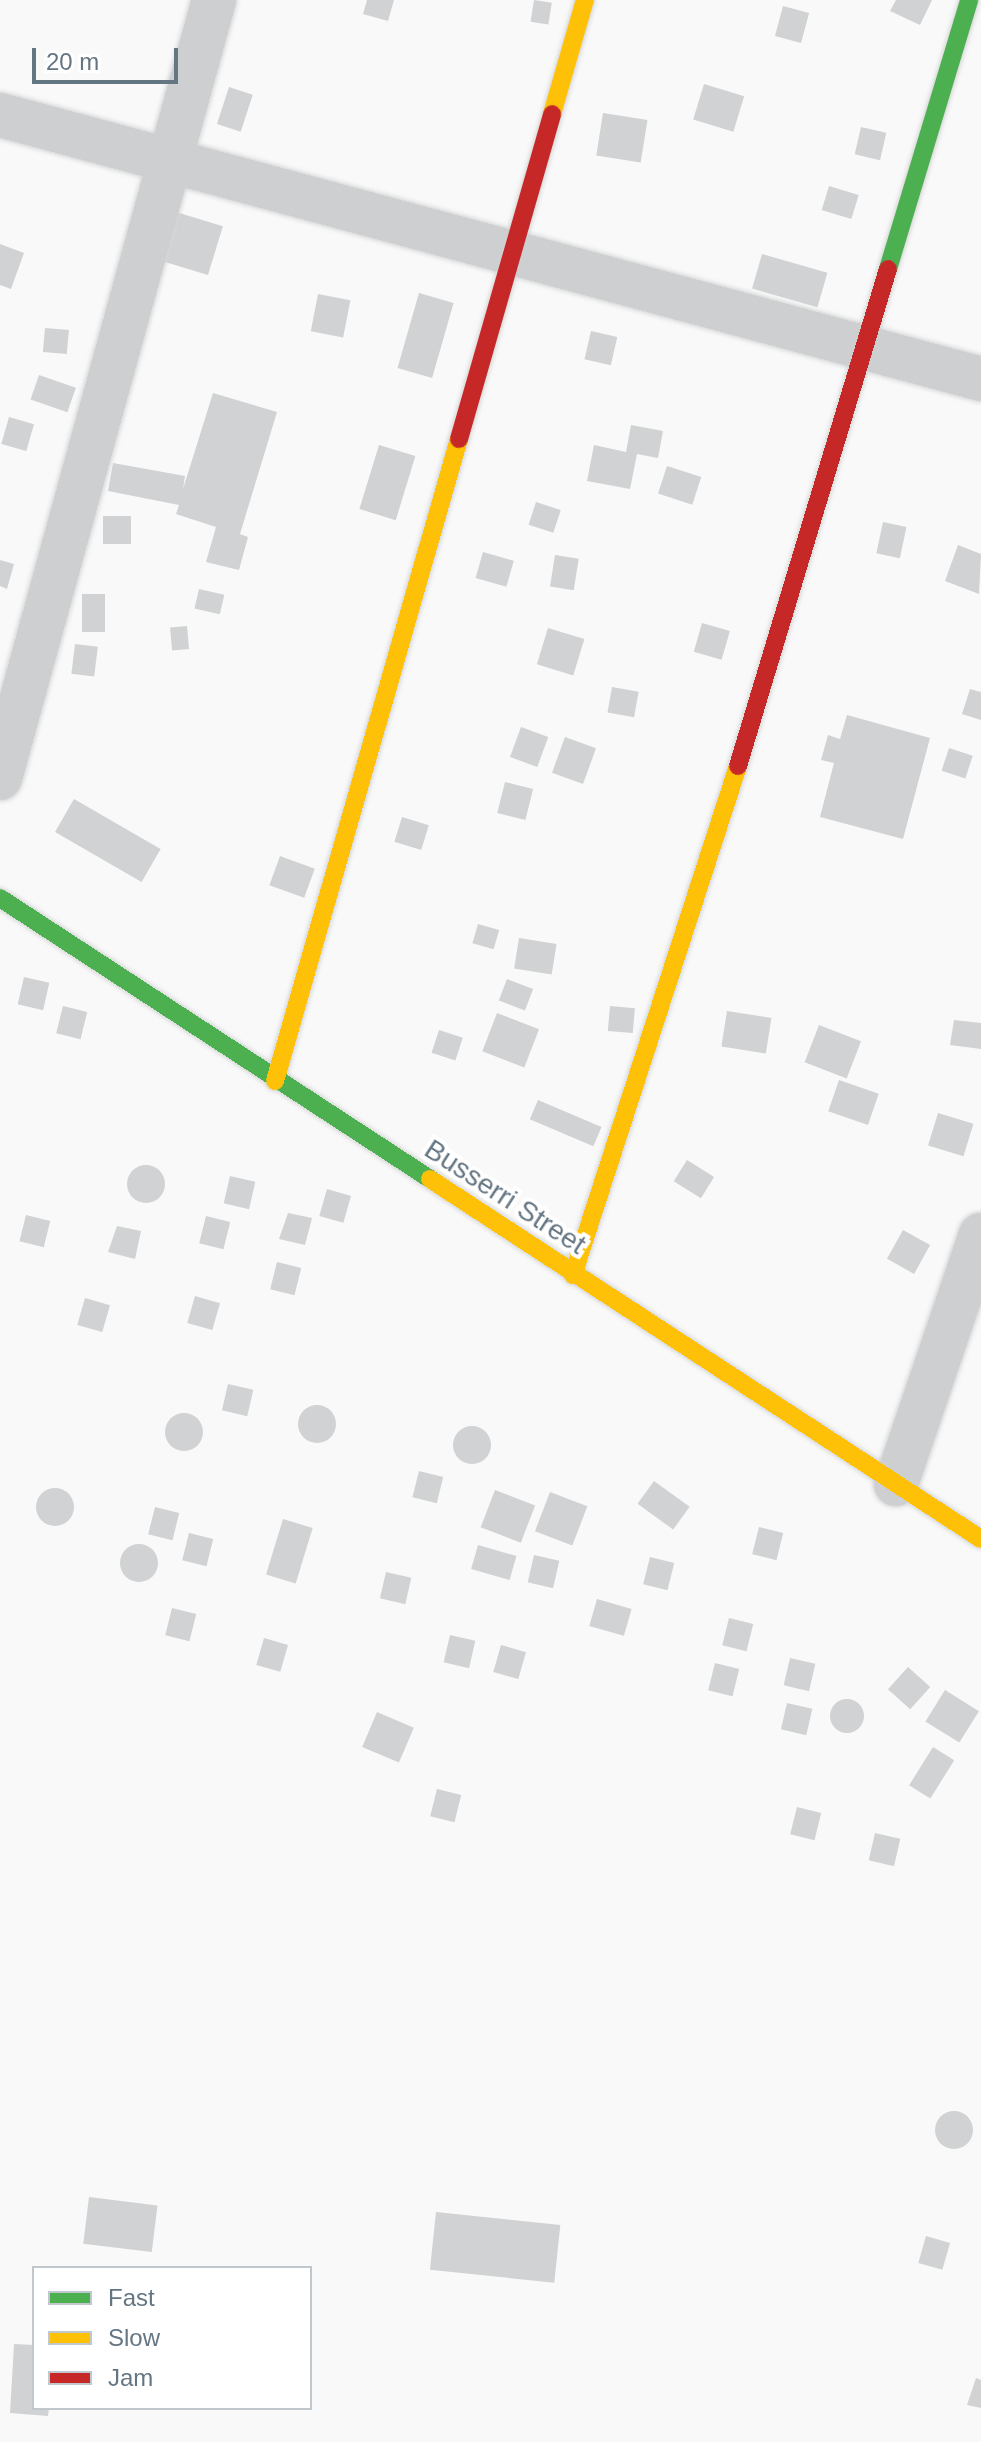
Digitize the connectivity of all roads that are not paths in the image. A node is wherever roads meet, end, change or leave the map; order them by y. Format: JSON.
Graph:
{"nodes":[{"id":1,"x":214,"y":0,"type":"edge"},
{"id":2,"x":585,"y":0,"type":"edge"},
{"id":3,"x":969,"y":0,"type":"edge"},
{"id":4,"x":0,"y":115,"type":"edge"},
{"id":5,"x":170,"y":166,"type":"junction"},
{"id":6,"x":518,"y":255,"type":"junction"},
{"id":7,"x":867,"y":348,"type":"junction"},
{"id":8,"x":981,"y":379,"type":"edge"},
{"id":9,"x":0,"y":778,"type":"edge"},
{"id":10,"x":0,"y":898,"type":"edge"},
{"id":11,"x":275,"y":1081,"type":"junction"},
{"id":12,"x":981,"y":1235,"type":"edge"},
{"id":13,"x":573,"y":1275,"type":"junction"},
{"id":14,"x":896,"y":1484,"type":"junction"},
{"id":15,"x":981,"y":1539,"type":"edge"}],
"edges":[{"from":1,"to":5,"type":"street"},
{"from":2,"to":6,"type":"street"},
{"from":3,"to":7,"type":"street"},
{"from":4,"to":5,"type":"street"},
{"from":5,"to":6,"type":"street"},
{"from":5,"to":9,"type":"street"},
{"from":6,"to":7,"type":"street"},
{"from":6,"to":11,"type":"street"},
{"from":7,"to":8,"type":"street"},
{"from":7,"to":13,"type":"street"},
{"from":10,"to":11,"type":"street","name":"Busserri Street"},
{"from":11,"to":13,"type":"street","name":"Busserri Street"},
{"from":12,"to":14,"type":"street"},
{"from":13,"to":14,"type":"street","name":"Busserri Street"},
{"from":14,"to":15,"type":"street","name":"Busserri Street"}]}
